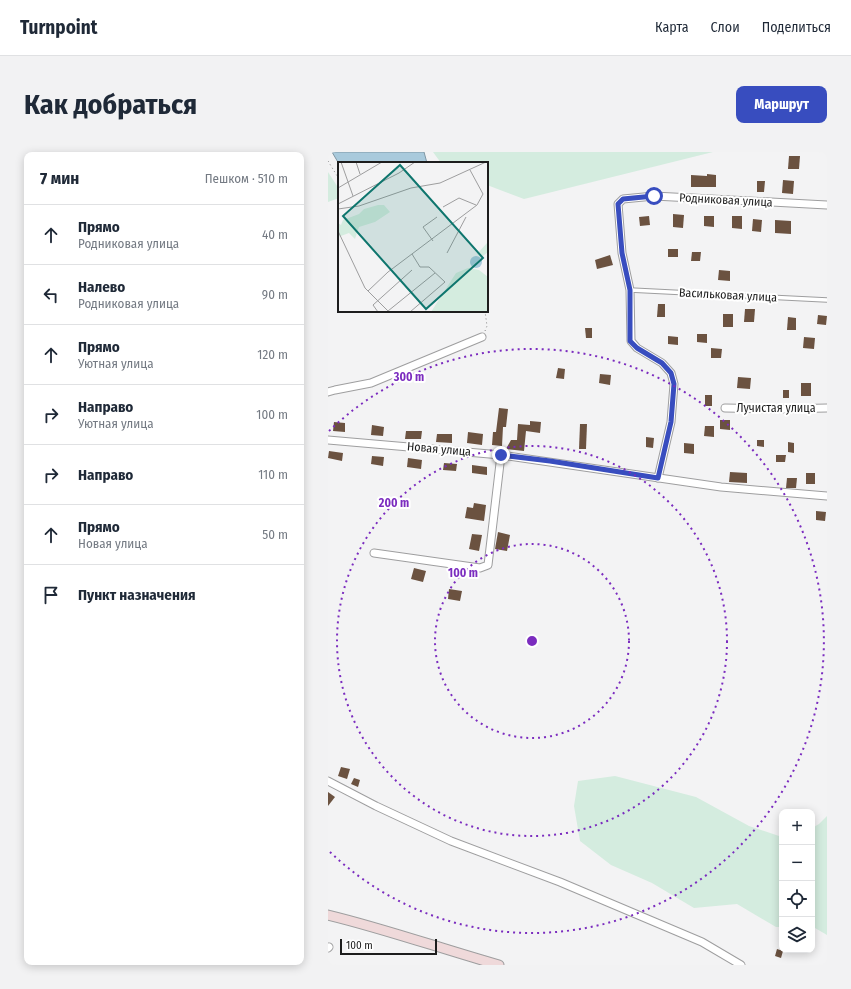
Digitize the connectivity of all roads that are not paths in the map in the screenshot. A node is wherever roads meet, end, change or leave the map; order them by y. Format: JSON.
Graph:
{"nodes":[{"id":1,"x":827,"y":205,"type":"edge"},
{"id":2,"x":630,"y":290,"type":"junction"},
{"id":3,"x":827,"y":300,"type":"edge"},
{"id":4,"x":482,"y":337,"type":"road end"},
{"id":5,"x":328,"y":392,"type":"edge"},
{"id":6,"x":725,"y":408,"type":"dead end"},
{"id":7,"x":827,"y":408,"type":"edge"},
{"id":8,"x":328,"y":440,"type":"edge"},
{"id":9,"x":501,"y":455,"type":"junction"},
{"id":10,"x":658,"y":478,"type":"junction"},
{"id":11,"x":827,"y":496,"type":"edge"},
{"id":12,"x":374,"y":553,"type":"dead end"},
{"id":13,"x":331,"y":782,"type":"edge"},
{"id":14,"x":328,"y":915,"type":"edge"},
{"id":15,"x":499,"y":965,"type":"edge"},
{"id":16,"x":741,"y":965,"type":"edge"}],
"edges":[{"from":1,"to":2,"type":"street","name":"Родниковая улица"},
{"from":2,"to":3,"type":"lane","name":"Васильковая улица"},
{"from":2,"to":10,"type":"street","name":"Родниковая улица"},
{"from":4,"to":5,"type":"street"},
{"from":6,"to":7,"type":"street","name":"Лучистая улица"},
{"from":8,"to":9,"type":"street","name":"Новая улица"},
{"from":9,"to":10,"type":"street","name":"Новая улица"},
{"from":9,"to":12,"type":"street"},
{"from":10,"to":11,"type":"street","name":"Новая улица"},
{"from":13,"to":16,"type":"street"},
{"from":14,"to":15,"type":"main road"}]}
